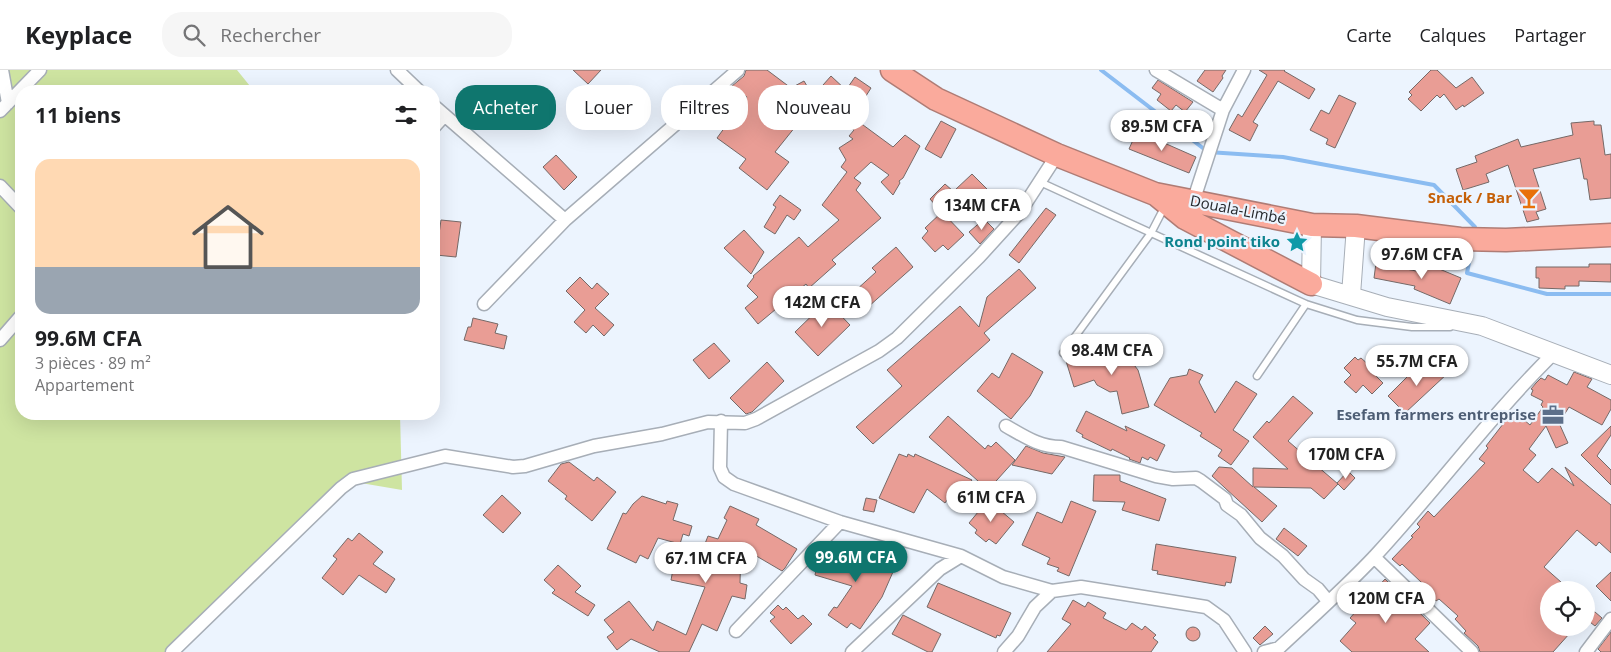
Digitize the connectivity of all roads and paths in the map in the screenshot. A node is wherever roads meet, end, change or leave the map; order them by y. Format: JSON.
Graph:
{"nodes":[{"id":1,"x":2,"y":70,"type":"edge"},
{"id":2,"x":40,"y":70,"type":"edge"},
{"id":3,"x":397,"y":70,"type":"edge"},
{"id":4,"x":738,"y":70,"type":"edge"},
{"id":5,"x":892,"y":70,"type":"edge"},
{"id":6,"x":1156,"y":70,"type":"edge"},
{"id":7,"x":1244,"y":70,"type":"edge"},
{"id":8,"x":25,"y":85,"type":"edge"},
{"id":9,"x":413,"y":85,"type":"edge"},
{"id":10,"x":15,"y":96,"type":"edge"},
{"id":11,"x":4,"y":107,"type":"edge"},
{"id":12,"x":1223,"y":110,"type":"junction"},
{"id":13,"x":440,"y":112,"type":"edge"},
{"id":14,"x":444,"y":116,"type":"junction"},
{"id":15,"x":440,"y":120,"type":"edge"},
{"id":16,"x":1057,"y":155,"type":"junction"},
{"id":17,"x":1040,"y":182,"type":"junction"},
{"id":18,"x":0,"y":186,"type":"edge"},
{"id":19,"x":1161,"y":198,"type":"junction"},
{"id":20,"x":15,"y":202,"type":"edge"},
{"id":21,"x":1193,"y":202,"type":"junction"},
{"id":22,"x":565,"y":220,"type":"junction"},
{"id":23,"x":1312,"y":224,"type":"junction"},
{"id":24,"x":1356,"y":226,"type":"junction"},
{"id":25,"x":1152,"y":233,"type":"junction"},
{"id":26,"x":1611,"y":234,"type":"edge"},
{"id":27,"x":1309,"y":294,"type":"junction"},
{"id":28,"x":1351,"y":295,"type":"junction"},
{"id":29,"x":484,"y":304,"type":"dead end"},
{"id":30,"x":15,"y":323,"type":"edge"},
{"id":31,"x":1482,"y":326,"type":"junction"},
{"id":32,"x":0,"y":340,"type":"edge"},
{"id":33,"x":1554,"y":352,"type":"junction"},
{"id":34,"x":1063,"y":353,"type":"dead end"},
{"id":35,"x":1611,"y":375,"type":"edge"},
{"id":36,"x":1257,"y":376,"type":"dead end"},
{"id":37,"x":722,"y":421,"type":"junction"},
{"id":38,"x":1006,"y":426,"type":"dead end"},
{"id":39,"x":840,"y":522,"type":"junction"},
{"id":40,"x":960,"y":556,"type":"junction"},
{"id":41,"x":1374,"y":557,"type":"junction"},
{"id":42,"x":1052,"y":591,"type":"junction"},
{"id":43,"x":1328,"y":601,"type":"junction"},
{"id":44,"x":1611,"y":619,"type":"edge"},
{"id":45,"x":736,"y":631,"type":"dead end"},
{"id":46,"x":172,"y":652,"type":"edge"},
{"id":47,"x":852,"y":652,"type":"edge"},
{"id":48,"x":1004,"y":652,"type":"edge"},
{"id":49,"x":1245,"y":652,"type":"edge"},
{"id":50,"x":1264,"y":652,"type":"edge"},
{"id":51,"x":1472,"y":652,"type":"edge"},
{"id":52,"x":1586,"y":652,"type":"edge"}],
"edges":[{"from":1,"to":11,"type":"street"},
{"from":2,"to":8,"type":"street"},
{"from":3,"to":9,"type":"street"},
{"from":4,"to":22,"type":"street"},
{"from":5,"to":16,"type":"highway","name":"Douala-Limbé"},
{"from":6,"to":12,"type":"street"},
{"from":7,"to":12,"type":"street"},
{"from":10,"to":11,"type":"street"},
{"from":12,"to":21,"type":"street"},
{"from":13,"to":14,"type":"street"},
{"from":14,"to":15,"type":"street"},
{"from":14,"to":22,"type":"street"},
{"from":16,"to":17,"type":"street"},
{"from":16,"to":19,"type":"highway","name":"Douala-Limbé"},
{"from":17,"to":25,"type":"lane"},
{"from":17,"to":37,"type":"street"},
{"from":18,"to":20,"type":"street"},
{"from":19,"to":21,"type":"highway","name":"Douala-Limbé"},
{"from":19,"to":25,"type":"lane"},
{"from":19,"to":27,"type":"highway"},
{"from":21,"to":23,"type":"highway","name":"Douala-Limbé"},
{"from":22,"to":29,"type":"street"},
{"from":23,"to":24,"type":"highway","name":"Douala-Limbé"},
{"from":23,"to":27,"type":"street"},
{"from":24,"to":26,"type":"highway","name":"Douala-Limbé"},
{"from":24,"to":28,"type":"street"},
{"from":25,"to":27,"type":"lane"},
{"from":25,"to":34,"type":"lane"},
{"from":27,"to":28,"type":"street"},
{"from":27,"to":31,"type":"lane"},
{"from":27,"to":36,"type":"lane"},
{"from":28,"to":31,"type":"street"},
{"from":30,"to":32,"type":"street"},
{"from":31,"to":33,"type":"street"},
{"from":33,"to":35,"type":"street"},
{"from":33,"to":41,"type":"street"},
{"from":37,"to":39,"type":"street"},
{"from":37,"to":46,"type":"street"},
{"from":38,"to":43,"type":"street"},
{"from":39,"to":40,"type":"street"},
{"from":39,"to":45,"type":"street"},
{"from":40,"to":42,"type":"street"},
{"from":40,"to":47,"type":"street"},
{"from":41,"to":43,"type":"street"},
{"from":41,"to":51,"type":"street"},
{"from":42,"to":48,"type":"street"},
{"from":42,"to":49,"type":"street"},
{"from":43,"to":50,"type":"street"},
{"from":44,"to":52,"type":"street"}]}
